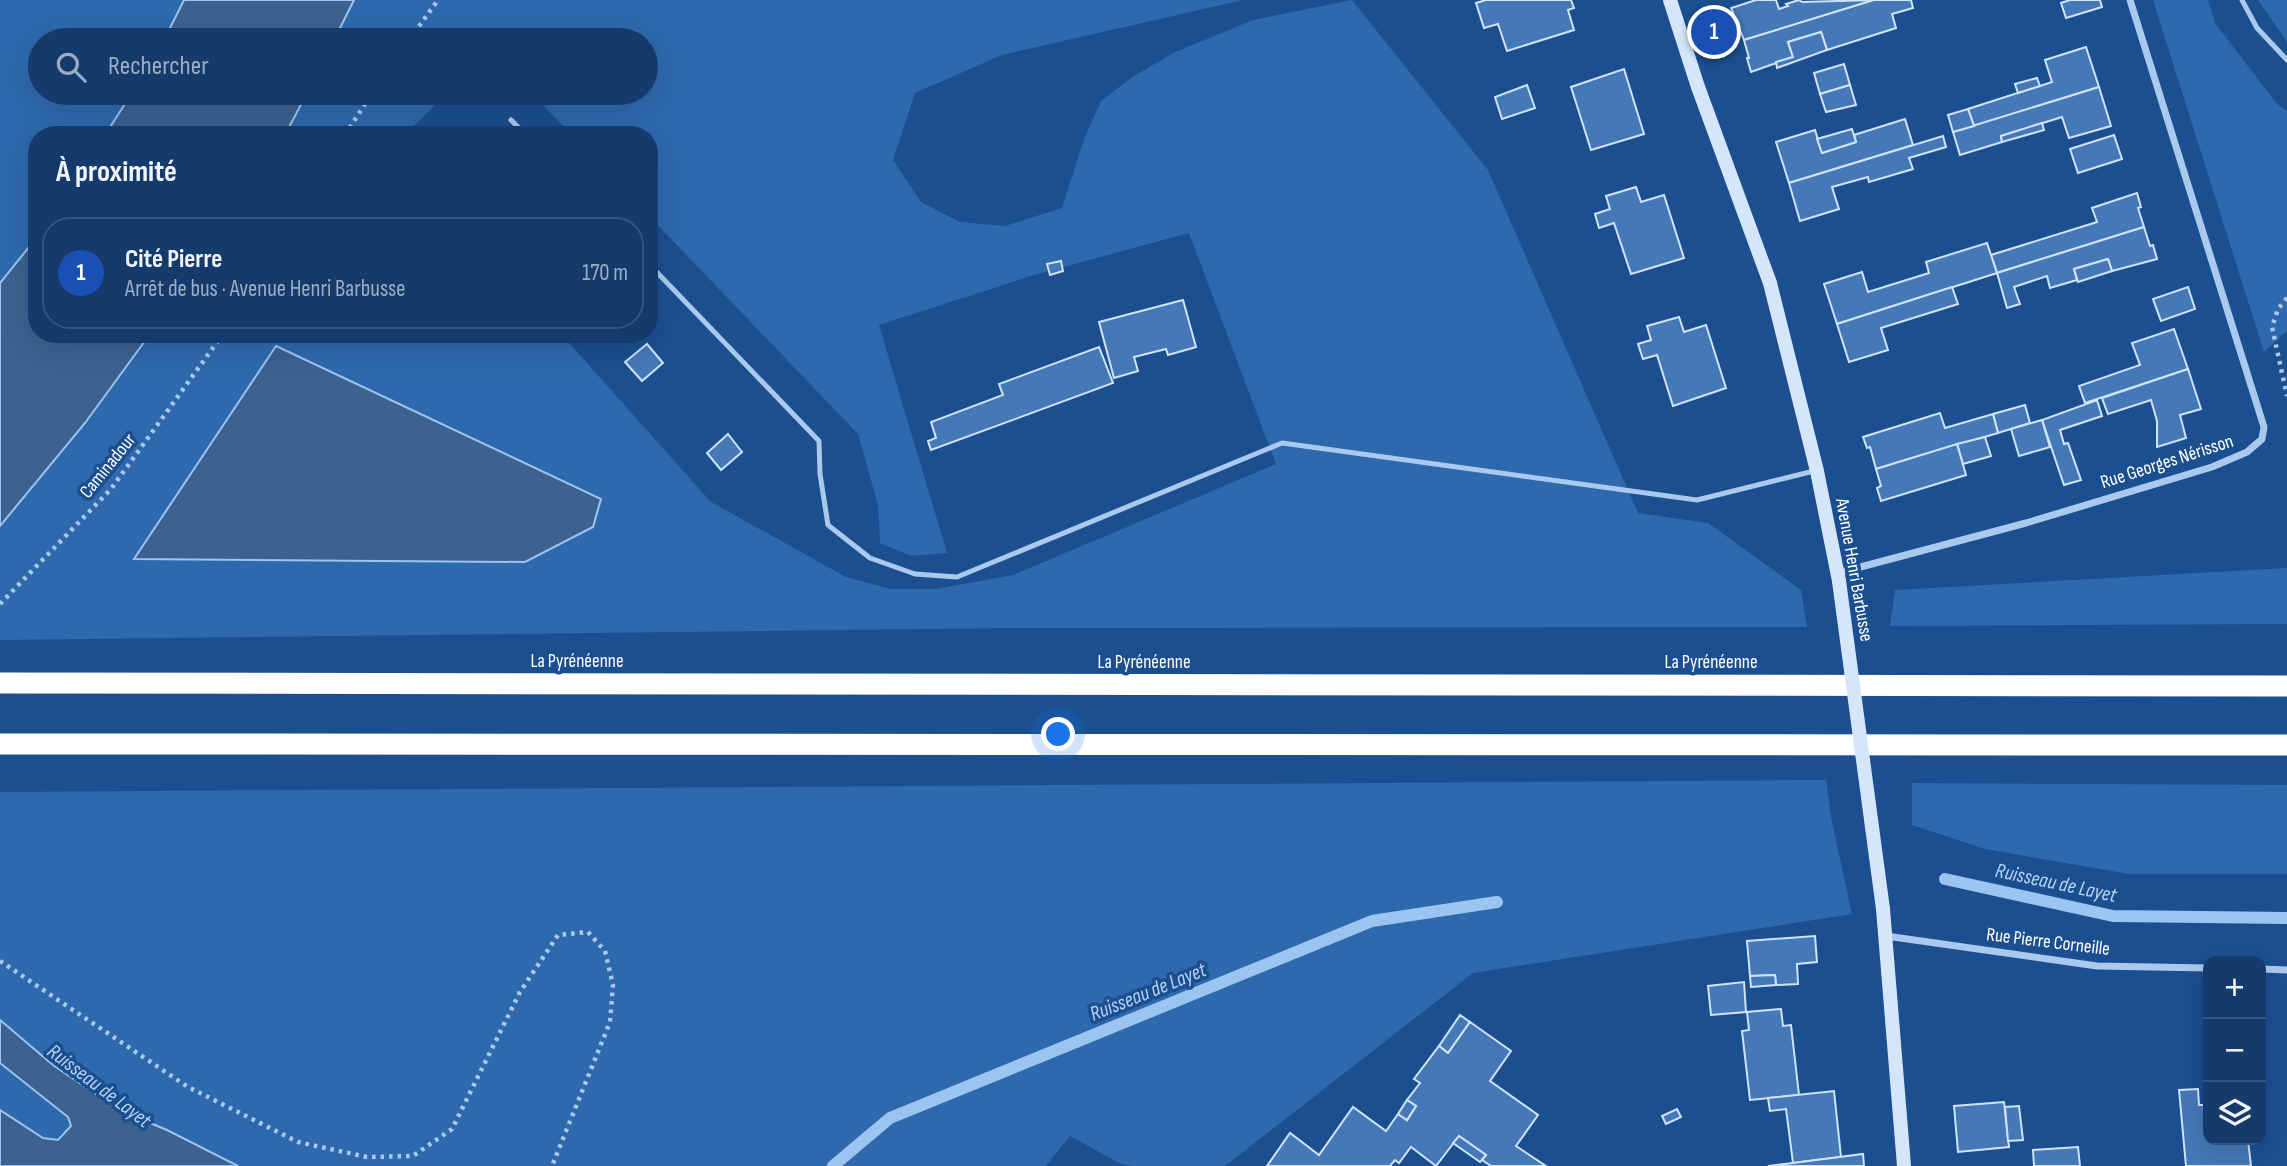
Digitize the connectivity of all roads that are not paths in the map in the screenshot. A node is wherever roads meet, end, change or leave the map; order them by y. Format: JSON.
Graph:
{"nodes":[{"id":1,"x":1670,"y":0,"type":"edge"},
{"id":2,"x":2130,"y":0,"type":"edge"},
{"id":3,"x":2242,"y":0,"type":"edge"},
{"id":4,"x":2287,"y":60,"type":"edge"},
{"id":5,"x":511,"y":120,"type":"dead end"},
{"id":6,"x":517,"y":126,"type":"edge"},
{"id":7,"x":658,"y":273,"type":"edge"},
{"id":8,"x":1817,"y":471,"type":"junction"},
{"id":9,"x":1838,"y":577,"type":"junction"},
{"id":10,"x":0,"y":683,"type":"edge"},
{"id":11,"x":2287,"y":686,"type":"edge"},
{"id":12,"x":0,"y":744,"type":"edge"},
{"id":13,"x":2287,"y":745,"type":"edge"},
{"id":14,"x":1885,"y":936,"type":"junction"},
{"id":15,"x":2203,"y":968,"type":"edge"},
{"id":16,"x":2266,"y":970,"type":"edge"},
{"id":17,"x":2287,"y":970,"type":"edge"},
{"id":18,"x":1904,"y":1166,"type":"edge"}],
"edges":[{"from":1,"to":8,"type":"main road","name":"Avenue Henri Barbusse"},
{"from":2,"to":9,"type":"street","name":"Rue Georges Nérisson"},
{"from":3,"to":4,"type":"lane"},
{"from":5,"to":6,"type":"lane"},
{"from":7,"to":8,"type":"lane"},
{"from":8,"to":9,"type":"main road","name":"Avenue Henri Barbusse"},
{"from":9,"to":14,"type":"main road","name":"Avenue Henri Barbusse","bridge":true},
{"from":10,"to":11,"type":"highway","name":"La Pyrénéenne"},
{"from":12,"to":13,"type":"highway"},
{"from":14,"to":15,"type":"street","name":"Rue Pierre Corneille"},
{"from":14,"to":18,"type":"main road","name":"Avenue Henri Barbusse"},
{"from":16,"to":17,"type":"street"}]}
